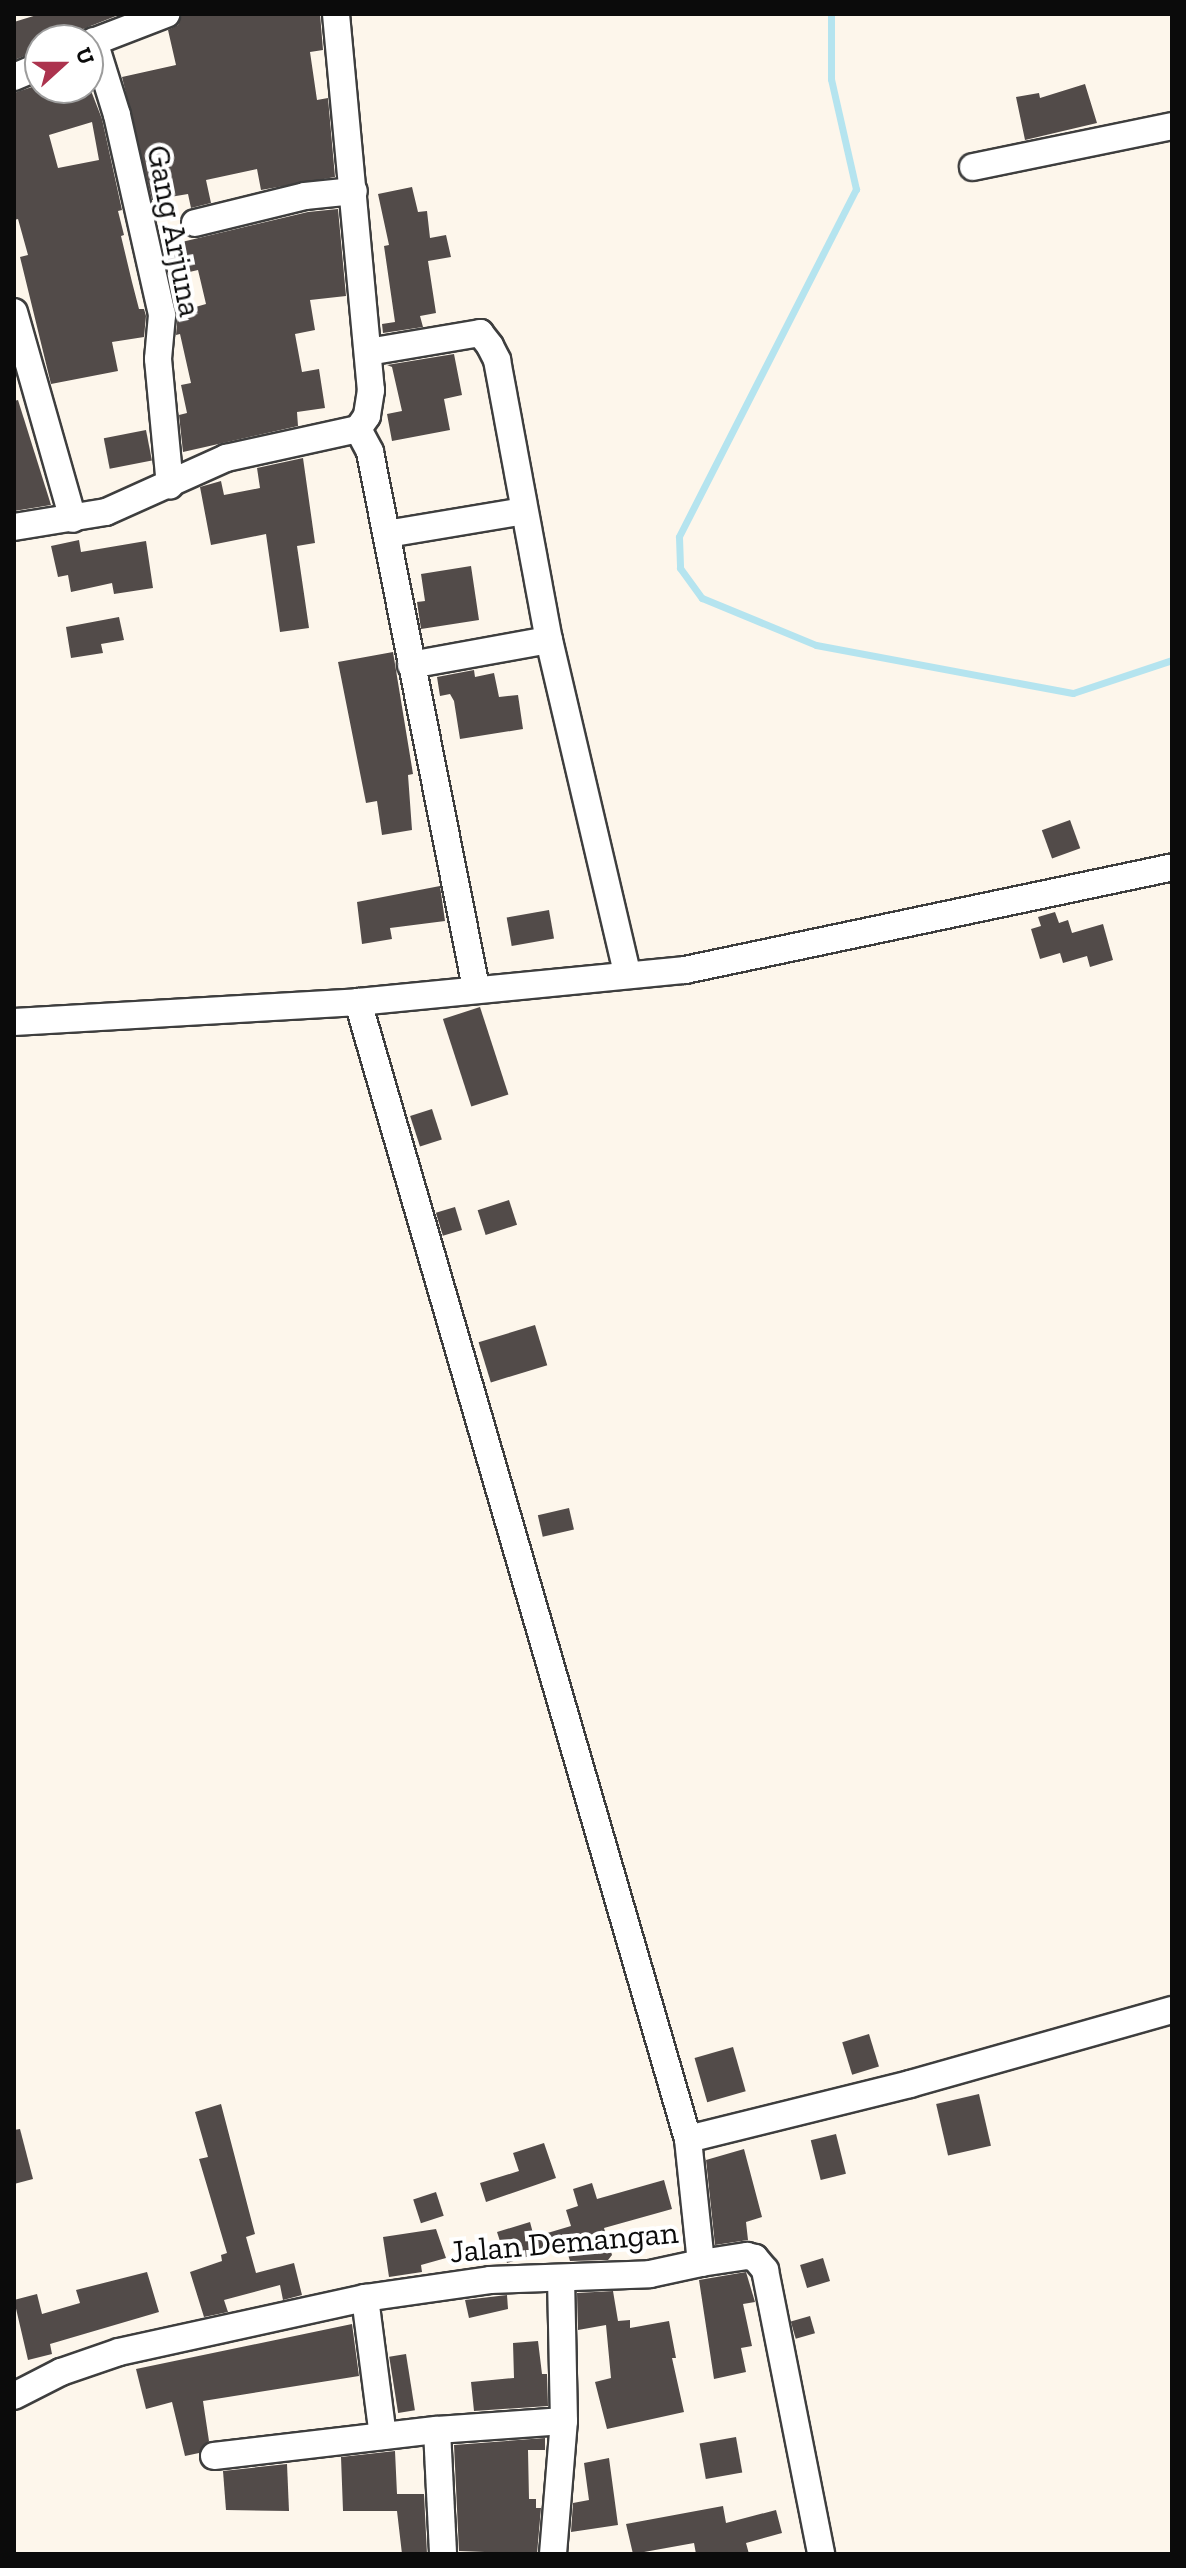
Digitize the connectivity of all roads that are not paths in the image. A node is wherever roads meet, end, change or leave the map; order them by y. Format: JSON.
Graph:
{"nodes":[{"id":1,"x":166,"y":14,"type":"edge"},
{"id":2,"x":336,"y":14,"type":"edge"},
{"id":3,"x":104,"y":37,"type":"edge"},
{"id":4,"x":104,"y":78,"type":"edge"},
{"id":5,"x":1172,"y":126,"type":"edge"},
{"id":6,"x":973,"y":167,"type":"dead end"},
{"id":7,"x":354,"y":191,"type":"junction"},
{"id":8,"x":195,"y":223,"type":"dead end"},
{"id":9,"x":15,"y":318,"type":"edge"},
{"id":10,"x":368,"y":352,"type":"junction"},
{"id":11,"x":358,"y":429,"type":"junction"},
{"id":12,"x":170,"y":485,"type":"junction"},
{"id":13,"x":524,"y":511,"type":"junction"},
{"id":14,"x":73,"y":519,"type":"junction"},
{"id":15,"x":14,"y":527,"type":"edge"},
{"id":16,"x":387,"y":534,"type":"junction"},
{"id":17,"x":549,"y":640,"type":"junction"},
{"id":18,"x":411,"y":665,"type":"junction"},
{"id":19,"x":1172,"y":867,"type":"edge"},
{"id":20,"x":627,"y":973,"type":"junction"},
{"id":21,"x":476,"y":988,"type":"junction"},
{"id":22,"x":358,"y":1002,"type":"junction"},
{"id":23,"x":14,"y":1022,"type":"edge"},
{"id":24,"x":1172,"y":2010,"type":"edge"},
{"id":25,"x":688,"y":2139,"type":"junction"},
{"id":26,"x":701,"y":2263,"type":"junction"},
{"id":27,"x":561,"y":2278,"type":"junction"},
{"id":28,"x":365,"y":2298,"type":"junction"},
{"id":29,"x":14,"y":2396,"type":"edge"},
{"id":30,"x":564,"y":2421,"type":"junction"},
{"id":31,"x":437,"y":2430,"type":"junction"},
{"id":32,"x":383,"y":2436,"type":"junction"},
{"id":33,"x":214,"y":2456,"type":"dead end"},
{"id":34,"x":443,"y":2554,"type":"edge"},
{"id":35,"x":553,"y":2554,"type":"edge"},
{"id":36,"x":821,"y":2554,"type":"edge"}],
"edges":[{"from":1,"to":3,"type":"street"},
{"from":2,"to":7,"type":"street"},
{"from":4,"to":12,"type":"street","name":"Gang Arjuna"},
{"from":5,"to":6,"type":"street"},
{"from":7,"to":8,"type":"street"},
{"from":7,"to":10,"type":"street"},
{"from":9,"to":14,"type":"street"},
{"from":10,"to":11,"type":"street"},
{"from":10,"to":13,"type":"street"},
{"from":11,"to":12,"type":"street"},
{"from":11,"to":16,"type":"street"},
{"from":12,"to":14,"type":"street"},
{"from":13,"to":16,"type":"street"},
{"from":13,"to":17,"type":"street"},
{"from":14,"to":15,"type":"street"},
{"from":16,"to":18,"type":"street"},
{"from":17,"to":18,"type":"street"},
{"from":17,"to":20,"type":"street"},
{"from":18,"to":21,"type":"street"},
{"from":19,"to":20,"type":"street"},
{"from":20,"to":21,"type":"street"},
{"from":21,"to":22,"type":"street"},
{"from":22,"to":23,"type":"street"},
{"from":22,"to":25,"type":"street","name":"Jalan Demangan"},
{"from":24,"to":25,"type":"street"},
{"from":25,"to":26,"type":"street","name":"Jalan Demangan"},
{"from":26,"to":27,"type":"street","name":"Jalan Demangan"},
{"from":26,"to":36,"type":"street"},
{"from":27,"to":28,"type":"street","name":"Jalan Demangan"},
{"from":27,"to":30,"type":"street"},
{"from":28,"to":29,"type":"street","name":"Jalan Demangan"},
{"from":28,"to":32,"type":"street"},
{"from":30,"to":31,"type":"street"},
{"from":30,"to":35,"type":"street"},
{"from":31,"to":32,"type":"street"},
{"from":31,"to":34,"type":"street"},
{"from":32,"to":33,"type":"street"}]}
